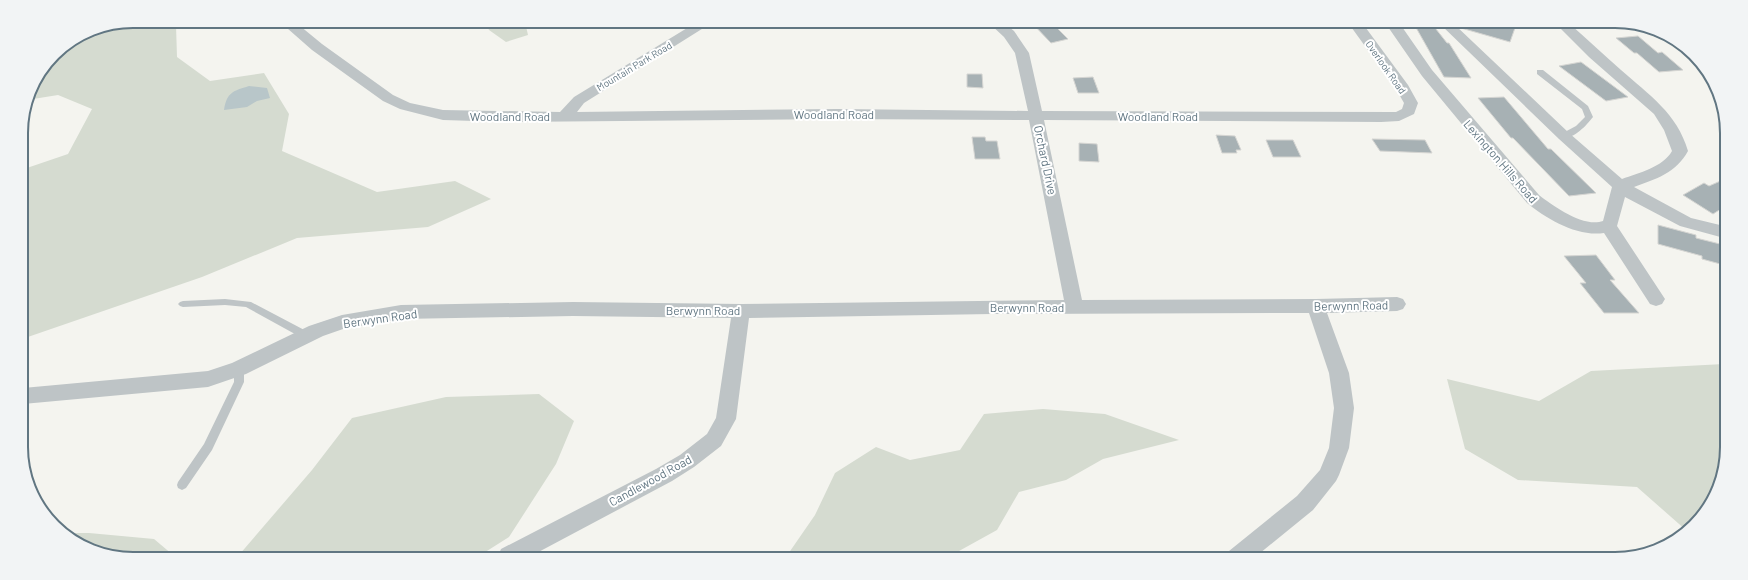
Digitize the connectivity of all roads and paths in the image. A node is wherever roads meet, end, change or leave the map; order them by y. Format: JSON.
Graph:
{"nodes":[{"id":1,"x":294,"y":28,"type":"edge"},
{"id":2,"x":697,"y":28,"type":"edge"},
{"id":3,"x":1002,"y":28,"type":"edge"},
{"id":4,"x":1359,"y":28,"type":"edge"},
{"id":5,"x":1396,"y":28,"type":"edge"},
{"id":6,"x":1453,"y":28,"type":"edge"},
{"id":7,"x":1567,"y":28,"type":"edge"},
{"id":8,"x":1540,"y":72,"type":"dead end"},
{"id":9,"x":1409,"y":111,"type":"joint"},
{"id":10,"x":1036,"y":115,"type":"junction"},
{"id":11,"x":565,"y":116,"type":"junction"},
{"id":12,"x":1564,"y":136,"type":"junction"},
{"id":13,"x":1620,"y":186,"type":"junction"},
{"id":14,"x":1608,"y":226,"type":"junction"},
{"id":15,"x":1720,"y":231,"type":"edge"},
{"id":16,"x":1656,"y":299,"type":"dead end"},
{"id":17,"x":183,"y":304,"type":"dead end"},
{"id":18,"x":1397,"y":304,"type":"dead end"},
{"id":19,"x":1316,"y":306,"type":"junction"},
{"id":20,"x":1074,"y":307,"type":"junction"},
{"id":21,"x":741,"y":311,"type":"junction"},
{"id":22,"x":307,"y":336,"type":"junction"},
{"id":23,"x":239,"y":370,"type":"junction"},
{"id":24,"x":28,"y":396,"type":"edge"},
{"id":25,"x":182,"y":485,"type":"dead end"},
{"id":26,"x":517,"y":552,"type":"edge"},
{"id":27,"x":1244,"y":552,"type":"edge"}],
"edges":[{"from":1,"to":11,"type":"street","name":"Woodland Road"},
{"from":2,"to":11,"type":"street","name":"Mountain Park Road"},
{"from":3,"to":10,"type":"street","name":"Orchard Drive"},
{"from":4,"to":9,"type":"street","name":"Overlook Road"},
{"from":5,"to":14,"type":"street","name":"Lexington Hills Road"},
{"from":6,"to":12,"type":"street"},
{"from":7,"to":13,"type":"street"},
{"from":8,"to":12,"type":"lane"},
{"from":9,"to":10,"type":"street","name":"Woodland Road"},
{"from":10,"to":11,"type":"street","name":"Woodland Road"},
{"from":10,"to":20,"type":"street","name":"Orchard Drive"},
{"from":12,"to":13,"type":"street"},
{"from":13,"to":14,"type":"street"},
{"from":13,"to":15,"type":"street"},
{"from":14,"to":16,"type":"street"},
{"from":17,"to":22,"type":"lane"},
{"from":18,"to":19,"type":"street","name":"Berwynn Road"},
{"from":19,"to":20,"type":"street","name":"Berwynn Road"},
{"from":19,"to":27,"type":"street"},
{"from":20,"to":21,"type":"street","name":"Berwynn Road"},
{"from":21,"to":22,"type":"street","name":"Berwynn Road"},
{"from":21,"to":26,"type":"street","name":"Candlewood Road"},
{"from":22,"to":23,"type":"street","name":"Berwynn Road"},
{"from":23,"to":24,"type":"street","name":"Berwynn Road"},
{"from":23,"to":25,"type":"lane"}]}
